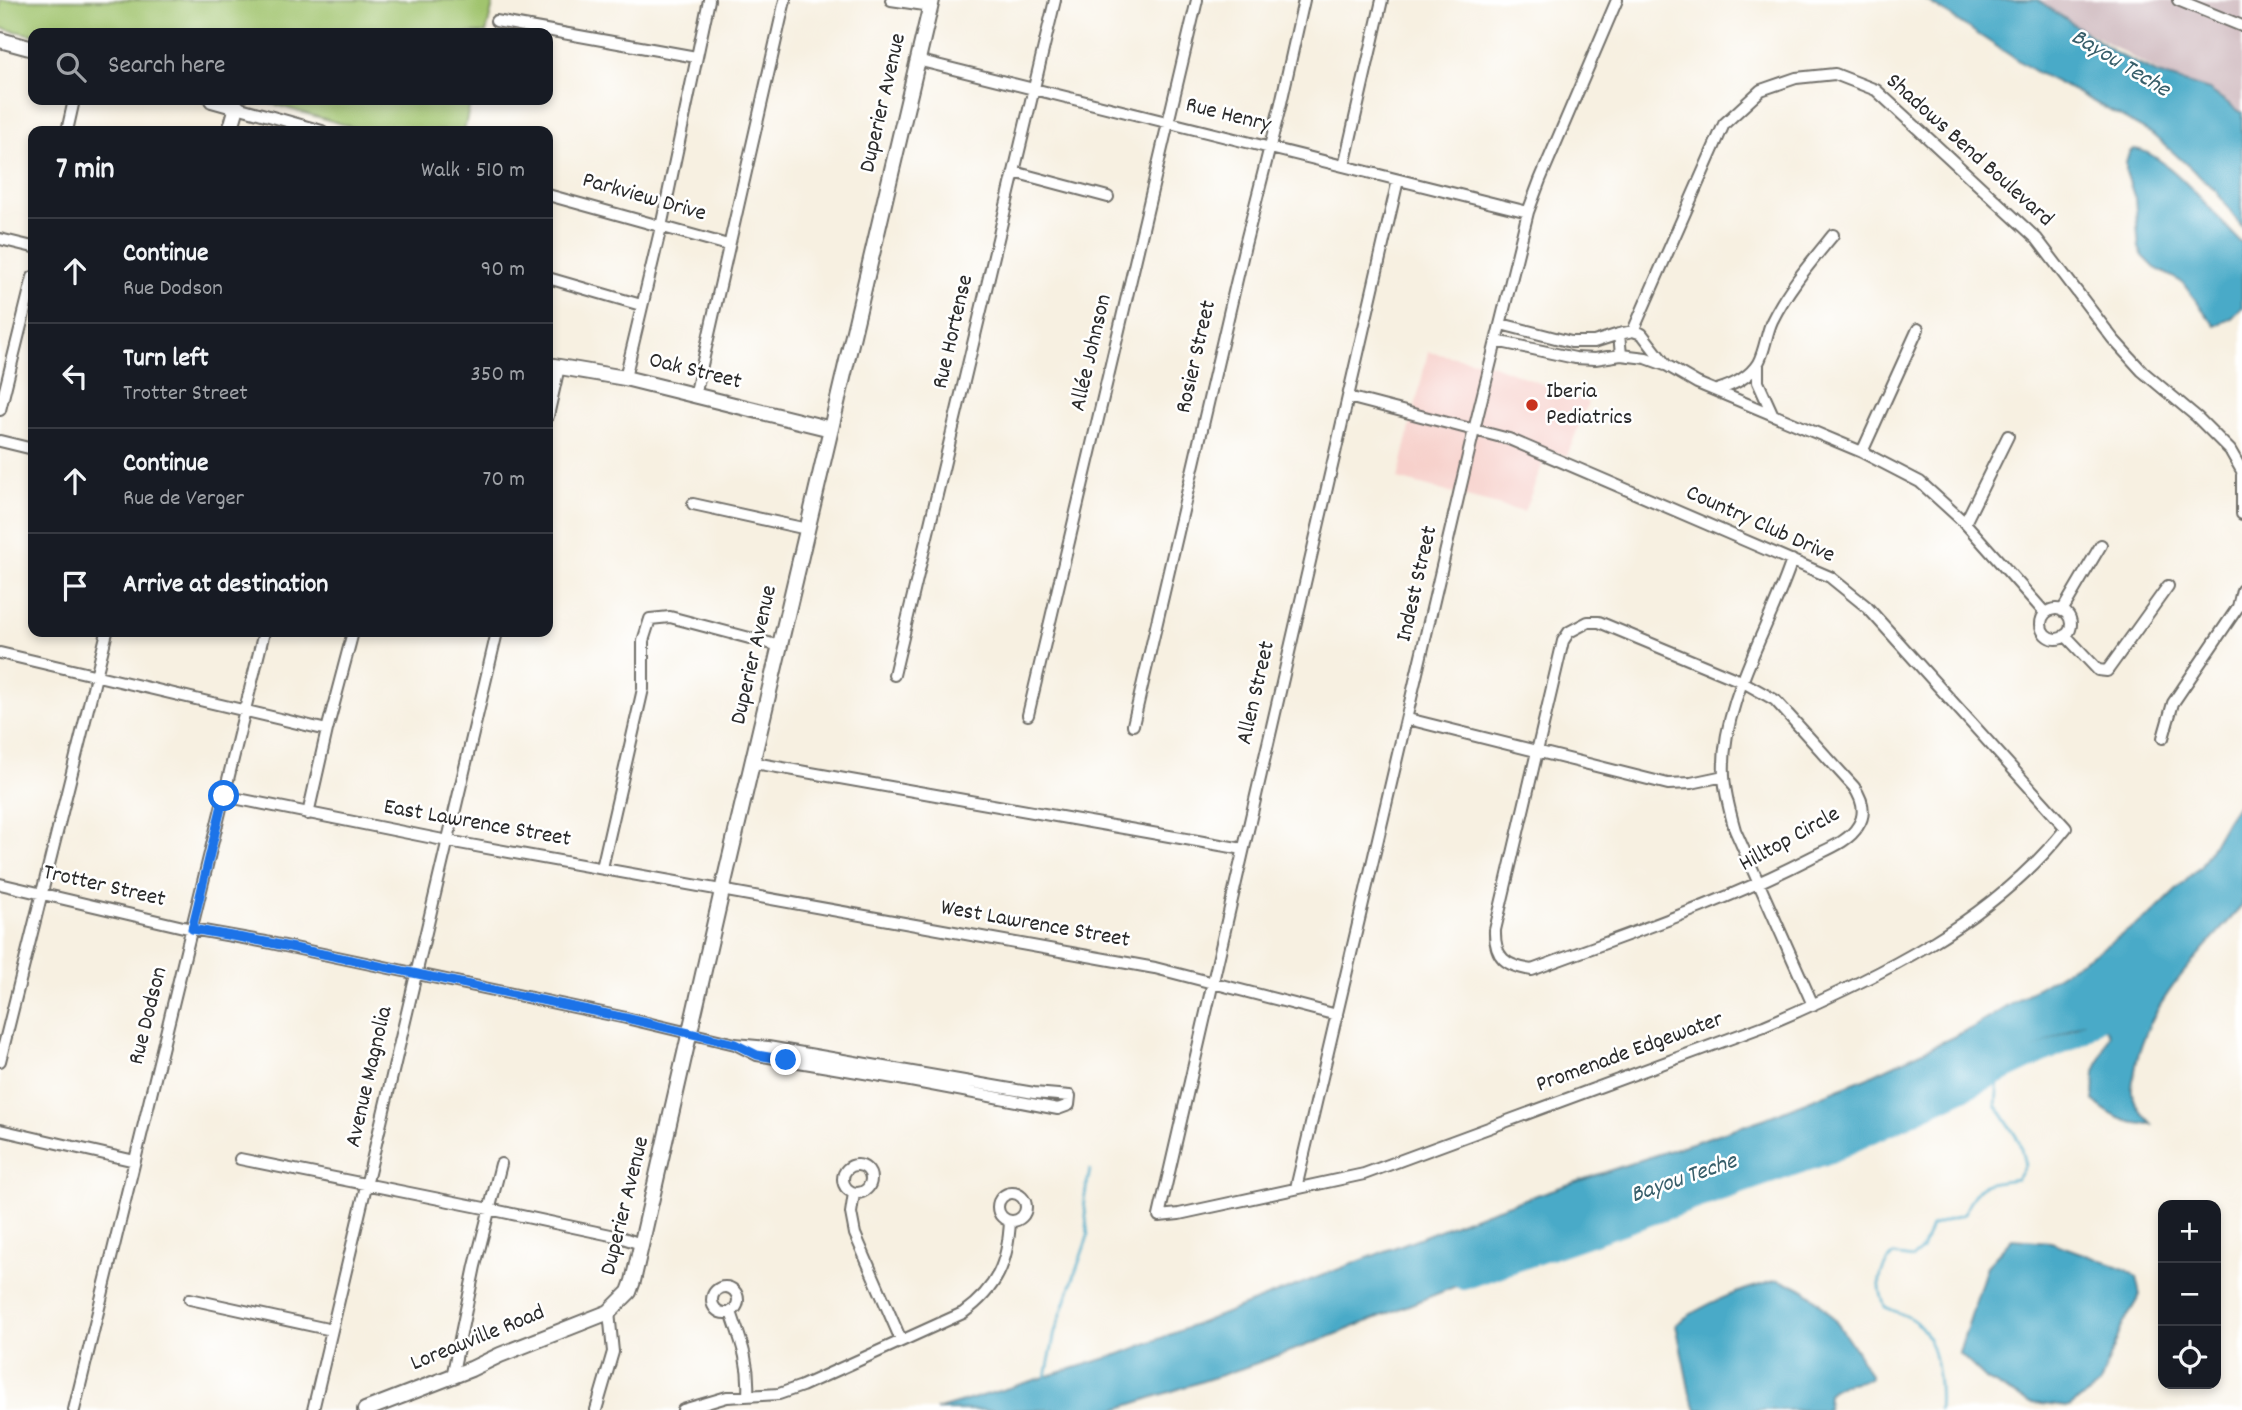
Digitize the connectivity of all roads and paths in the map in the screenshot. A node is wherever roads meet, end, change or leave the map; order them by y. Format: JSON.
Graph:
{"nodes":[{"id":1,"x":709,"y":0,"type":"edge"},
{"id":2,"x":785,"y":0,"type":"edge"},
{"id":3,"x":891,"y":0,"type":"edge"},
{"id":4,"x":1055,"y":0,"type":"edge"},
{"id":5,"x":1196,"y":0,"type":"edge"},
{"id":6,"x":1304,"y":0,"type":"edge"},
{"id":7,"x":1382,"y":0,"type":"edge"},
{"id":8,"x":1616,"y":0,"type":"edge"},
{"id":9,"x":2178,"y":0,"type":"edge"},
{"id":10,"x":931,"y":3,"type":"edge"},
{"id":11,"x":496,"y":21,"type":"dead end"},
{"id":12,"x":2242,"y":26,"type":"edge"},
{"id":13,"x":535,"y":28,"type":"edge"},
{"id":14,"x":553,"y":31,"type":"edge"},
{"id":15,"x":0,"y":40,"type":"edge"},
{"id":16,"x":28,"y":48,"type":"edge"},
{"id":17,"x":696,"y":57,"type":"junction"},
{"id":18,"x":917,"y":60,"type":"junction"},
{"id":19,"x":1034,"y":89,"type":"junction"},
{"id":20,"x":73,"y":105,"type":"edge"},
{"id":21,"x":230,"y":105,"type":"edge"},
{"id":22,"x":237,"y":107,"type":"junction"},
{"id":23,"x":1168,"y":122,"type":"junction"},
{"id":24,"x":68,"y":126,"type":"edge"},
{"id":25,"x":231,"y":126,"type":"edge"},
{"id":26,"x":304,"y":126,"type":"edge"},
{"id":27,"x":1268,"y":147,"type":"junction"},
{"id":28,"x":1344,"y":166,"type":"junction"},
{"id":29,"x":1014,"y":172,"type":"junction"},
{"id":30,"x":1398,"y":180,"type":"junction"},
{"id":31,"x":553,"y":196,"type":"edge"},
{"id":32,"x":1108,"y":197,"type":"dead end"},
{"id":33,"x":1528,"y":212,"type":"junction"},
{"id":34,"x":661,"y":227,"type":"junction"},
{"id":35,"x":1833,"y":235,"type":"dead end"},
{"id":36,"x":0,"y":239,"type":"edge"},
{"id":37,"x":728,"y":245,"type":"junction"},
{"id":38,"x":28,"y":246,"type":"edge"},
{"id":39,"x":553,"y":279,"type":"edge"},
{"id":40,"x":28,"y":297,"type":"edge"},
{"id":41,"x":641,"y":305,"type":"junction"},
{"id":42,"x":1501,"y":324,"type":"junction"},
{"id":43,"x":1917,"y":329,"type":"dead end"},
{"id":44,"x":1633,"y":331,"type":"junction"},
{"id":45,"x":1619,"y":334,"type":"junction"},
{"id":46,"x":1496,"y":341,"type":"junction"},
{"id":47,"x":1621,"y":355,"type":"junction"},
{"id":48,"x":1758,"y":363,"type":"junction"},
{"id":49,"x":1666,"y":365,"type":"junction"},
{"id":50,"x":554,"y":366,"type":"edge"},
{"id":51,"x":625,"y":378,"type":"junction"},
{"id":52,"x":1717,"y":390,"type":"junction"},
{"id":53,"x":695,"y":396,"type":"junction"},
{"id":54,"x":1348,"y":397,"type":"junction"},
{"id":55,"x":0,"y":410,"type":"edge"},
{"id":56,"x":1772,"y":413,"type":"junction"},
{"id":57,"x":831,"y":429,"type":"junction"},
{"id":58,"x":1474,"y":430,"type":"junction"},
{"id":59,"x":2008,"y":436,"type":"dead end"},
{"id":60,"x":0,"y":441,"type":"edge"},
{"id":61,"x":28,"y":448,"type":"edge"},
{"id":62,"x":1862,"y":452,"type":"junction"},
{"id":63,"x":2242,"y":473,"type":"edge"},
{"id":64,"x":693,"y":504,"type":"dead end"},
{"id":65,"x":2242,"y":514,"type":"edge"},
{"id":66,"x":1965,"y":523,"type":"junction"},
{"id":67,"x":807,"y":530,"type":"junction"},
{"id":68,"x":2101,"y":545,"type":"dead end"},
{"id":69,"x":1792,"y":560,"type":"junction"},
{"id":70,"x":2168,"y":586,"type":"dead end"},
{"id":71,"x":2242,"y":590,"type":"edge"},
{"id":72,"x":2062,"y":611,"type":"junction"},
{"id":73,"x":2046,"y":613,"type":"junction"},
{"id":74,"x":2066,"y":635,"type":"junction"},
{"id":75,"x":106,"y":637,"type":"edge"},
{"id":76,"x":263,"y":637,"type":"edge"},
{"id":77,"x":352,"y":637,"type":"edge"},
{"id":78,"x":496,"y":637,"type":"edge"},
{"id":79,"x":780,"y":646,"type":"junction"},
{"id":80,"x":0,"y":653,"type":"edge"},
{"id":81,"x":894,"y":674,"type":"dead end"},
{"id":82,"x":97,"y":677,"type":"junction"},
{"id":83,"x":1743,"y":682,"type":"junction"},
{"id":84,"x":243,"y":711,"type":"junction"},
{"id":85,"x":1028,"y":715,"type":"dead end"},
{"id":86,"x":1408,"y":719,"type":"junction"},
{"id":87,"x":1133,"y":725,"type":"dead end"},
{"id":88,"x":327,"y":730,"type":"junction"},
{"id":89,"x":2163,"y":738,"type":"dead end"},
{"id":90,"x":1538,"y":753,"type":"junction"},
{"id":91,"x":754,"y":763,"type":"junction"},
{"id":92,"x":1724,"y":776,"type":"junction"},
{"id":93,"x":224,"y":796,"type":"junction"},
{"id":94,"x":308,"y":814,"type":"junction"},
{"id":95,"x":2066,"y":828,"type":"joint"},
{"id":96,"x":448,"y":841,"type":"junction"},
{"id":97,"x":1243,"y":849,"type":"junction"},
{"id":98,"x":602,"y":868,"type":"junction"},
{"id":99,"x":1758,"y":883,"type":"junction"},
{"id":100,"x":0,"y":884,"type":"edge"},
{"id":101,"x":722,"y":891,"type":"junction"},
{"id":102,"x":42,"y":894,"type":"junction"},
{"id":103,"x":192,"y":929,"type":"junction"},
{"id":104,"x":416,"y":974,"type":"junction"},
{"id":105,"x":1212,"y":983,"type":"junction"},
{"id":106,"x":1813,"y":1005,"type":"junction"},
{"id":107,"x":1337,"y":1016,"type":"junction"},
{"id":108,"x":691,"y":1034,"type":"junction"},
{"id":109,"x":0,"y":1061,"type":"edge"},
{"id":110,"x":1009,"y":1094,"type":"dead end"},
{"id":111,"x":0,"y":1130,"type":"edge"},
{"id":112,"x":240,"y":1159,"type":"dead end"},
{"id":113,"x":135,"y":1161,"type":"junction"},
{"id":114,"x":501,"y":1164,"type":"dead end"},
{"id":115,"x":366,"y":1184,"type":"junction"},
{"id":116,"x":1296,"y":1188,"type":"junction"},
{"id":117,"x":854,"y":1193,"type":"dead end"},
{"id":118,"x":489,"y":1209,"type":"junction"},
{"id":119,"x":1159,"y":1216,"type":"joint"},
{"id":120,"x":1010,"y":1221,"type":"dead end"},
{"id":121,"x":641,"y":1244,"type":"junction"},
{"id":122,"x":190,"y":1299,"type":"dead end"},
{"id":123,"x":609,"y":1312,"type":"junction"},
{"id":124,"x":731,"y":1312,"type":"dead end"},
{"id":125,"x":332,"y":1330,"type":"junction"},
{"id":126,"x":901,"y":1340,"type":"junction"},
{"id":127,"x":452,"y":1377,"type":"junction"},
{"id":128,"x":748,"y":1395,"type":"junction"},
{"id":129,"x":74,"y":1410,"type":"edge"},
{"id":130,"x":313,"y":1410,"type":"edge"},
{"id":131,"x":365,"y":1410,"type":"edge"},
{"id":132,"x":596,"y":1410,"type":"edge"},
{"id":133,"x":683,"y":1410,"type":"edge"}],
"edges":[{"from":1,"to":17,"type":"street"},
{"from":2,"to":37,"type":"street"},
{"from":3,"to":10,"type":"street"},
{"from":4,"to":19,"type":"street","name":"Rue Hortense"},
{"from":5,"to":23,"type":"street","name":"Allée Johnson"},
{"from":6,"to":27,"type":"street","name":"Rosier Street"},
{"from":7,"to":28,"type":"street"},
{"from":8,"to":33,"type":"street","name":"Indest Street"},
{"from":9,"to":12,"type":"street"},
{"from":10,"to":18,"type":"main road","name":"Duperier Avenue"},
{"from":11,"to":13,"type":"street"},
{"from":14,"to":17,"type":"street"},
{"from":15,"to":16,"type":"main road"},
{"from":17,"to":34,"type":"street"},
{"from":18,"to":19,"type":"street","name":"Rue Henry"},
{"from":18,"to":57,"type":"main road","name":"Duperier Avenue"},
{"from":19,"to":23,"type":"street","name":"Rue Henry"},
{"from":19,"to":29,"type":"street","name":"Rue Hortense"},
{"from":20,"to":24,"type":"street"},
{"from":21,"to":22,"type":"main road"},
{"from":22,"to":25,"type":"main road"},
{"from":22,"to":26,"type":"street"},
{"from":23,"to":27,"type":"street","name":"Rue Henry"},
{"from":23,"to":85,"type":"street","name":"Allée Johnson"},
{"from":27,"to":28,"type":"street","name":"Rue Henry"},
{"from":27,"to":87,"type":"street","name":"Rosier Street"},
{"from":28,"to":30,"type":"street","name":"Rue Henry"},
{"from":29,"to":32,"type":"street"},
{"from":29,"to":81,"type":"street","name":"Rue Hortense"},
{"from":30,"to":33,"type":"street","name":"Rue Henry"},
{"from":30,"to":54,"type":"street","name":"Allen Street"},
{"from":31,"to":34,"type":"street","name":"Parkview Drive"},
{"from":33,"to":42,"type":"street","name":"Indest Street"},
{"from":34,"to":37,"type":"street","name":"Parkview Drive"},
{"from":34,"to":41,"type":"street"},
{"from":35,"to":48,"type":"street"},
{"from":36,"to":38,"type":"street"},
{"from":37,"to":53,"type":"street"},
{"from":39,"to":41,"type":"street"},
{"from":40,"to":55,"type":"street"},
{"from":41,"to":51,"type":"street"},
{"from":42,"to":45,"type":"street"},
{"from":42,"to":46,"type":"street","name":"Indest Street"},
{"from":43,"to":62,"type":"street"},
{"from":44,"to":45,"type":"street"},
{"from":44,"to":49,"type":"street"},
{"from":44,"to":63,"type":"street","name":"Shadows Bend Boulevard"},
{"from":45,"to":47,"type":"street"},
{"from":46,"to":47,"type":"street"},
{"from":46,"to":58,"type":"street","name":"Indest Street"},
{"from":47,"to":49,"type":"street"},
{"from":48,"to":52,"type":"street"},
{"from":48,"to":56,"type":"street"},
{"from":49,"to":52,"type":"street"},
{"from":50,"to":51,"type":"main road","name":"Oak Street"},
{"from":51,"to":53,"type":"main road","name":"Oak Street"},
{"from":52,"to":56,"type":"street"},
{"from":53,"to":57,"type":"main road","name":"Oak Street"},
{"from":54,"to":58,"type":"street","name":"Country Club Drive"},
{"from":54,"to":97,"type":"street","name":"Allen Street"},
{"from":56,"to":62,"type":"street"},
{"from":57,"to":67,"type":"main road","name":"Duperier Avenue"},
{"from":58,"to":69,"type":"street","name":"Country Club Drive"},
{"from":58,"to":86,"type":"street","name":"Indest Street"},
{"from":59,"to":66,"type":"street"},
{"from":60,"to":61,"type":"street"},
{"from":62,"to":66,"type":"street"},
{"from":63,"to":65,"type":"street","name":"Shadows Bend Boulevard"},
{"from":64,"to":67,"type":"street"},
{"from":66,"to":73,"type":"street"},
{"from":67,"to":79,"type":"main road","name":"Duperier Avenue"},
{"from":68,"to":72,"type":"street"},
{"from":69,"to":83,"type":"street"},
{"from":69,"to":95,"type":"street","name":"Country Club Drive"},
{"from":70,"to":74,"type":"street"},
{"from":71,"to":89,"type":"street"},
{"from":72,"to":73,"type":"street"},
{"from":72,"to":74,"type":"street"},
{"from":73,"to":74,"type":"street"},
{"from":75,"to":82,"type":"street"},
{"from":76,"to":84,"type":"street","name":"Rue Dodson"},
{"from":77,"to":88,"type":"street"},
{"from":78,"to":96,"type":"street","name":"Avenue Magnolia"},
{"from":79,"to":91,"type":"main road","name":"Duperier Avenue"},
{"from":79,"to":98,"type":"street"},
{"from":80,"to":82,"type":"street"},
{"from":82,"to":84,"type":"street"},
{"from":82,"to":102,"type":"street"},
{"from":83,"to":90,"type":"street","name":"Hilltop Circle"},
{"from":83,"to":92,"type":"street"},
{"from":83,"to":99,"type":"street","name":"Hilltop Circle"},
{"from":84,"to":88,"type":"street"},
{"from":84,"to":93,"type":"street","name":"Rue Dodson"},
{"from":86,"to":90,"type":"street"},
{"from":86,"to":107,"type":"street","name":"Indest Street"},
{"from":88,"to":94,"type":"street"},
{"from":90,"to":92,"type":"street"},
{"from":90,"to":99,"type":"street","name":"Hilltop Circle"},
{"from":91,"to":97,"type":"street"},
{"from":91,"to":101,"type":"main road","name":"Duperier Avenue"},
{"from":92,"to":99,"type":"street"},
{"from":93,"to":94,"type":"street","name":"East Lawrence Street"},
{"from":93,"to":103,"type":"street","name":"Rue Dodson"},
{"from":94,"to":96,"type":"street","name":"East Lawrence Street"},
{"from":95,"to":106,"type":"street","name":"Promenade Edgewater"},
{"from":96,"to":98,"type":"street","name":"East Lawrence Street"},
{"from":96,"to":104,"type":"street","name":"Avenue Magnolia"},
{"from":97,"to":105,"type":"street","name":"Allen Street"},
{"from":98,"to":101,"type":"street","name":"East Lawrence Street"},
{"from":99,"to":106,"type":"street"},
{"from":100,"to":102,"type":"street","name":"Trotter Street"},
{"from":101,"to":105,"type":"street","name":"West Lawrence Street"},
{"from":101,"to":108,"type":"main road","name":"Duperier Avenue"},
{"from":102,"to":103,"type":"street","name":"Trotter Street"},
{"from":102,"to":109,"type":"street"},
{"from":103,"to":104,"type":"street","name":"Trotter Street"},
{"from":103,"to":113,"type":"street","name":"Rue Dodson"},
{"from":104,"to":108,"type":"street","name":"Trotter Street"},
{"from":104,"to":115,"type":"street","name":"Avenue Magnolia"},
{"from":105,"to":107,"type":"street","name":"West Lawrence Street"},
{"from":105,"to":119,"type":"street","name":"Allen Street"},
{"from":106,"to":116,"type":"street","name":"Promenade Edgewater"},
{"from":107,"to":116,"type":"street","name":"Indest Street"},
{"from":108,"to":110,"type":"street","name":"Trotter Street"},
{"from":108,"to":121,"type":"main road","name":"Duperier Avenue"},
{"from":111,"to":113,"type":"street"},
{"from":112,"to":115,"type":"street"},
{"from":113,"to":129,"type":"street","name":"Rue Dodson"},
{"from":114,"to":118,"type":"street"},
{"from":115,"to":118,"type":"street"},
{"from":115,"to":125,"type":"street","name":"Avenue Magnolia"},
{"from":116,"to":119,"type":"street","name":"Promenade Edgewater"},
{"from":117,"to":126,"type":"street"},
{"from":118,"to":121,"type":"street"},
{"from":118,"to":127,"type":"street"},
{"from":120,"to":126,"type":"street"},
{"from":121,"to":123,"type":"main road","name":"Duperier Avenue"},
{"from":122,"to":125,"type":"street"},
{"from":123,"to":127,"type":"main road","name":"Loreauville Road"},
{"from":123,"to":132,"type":"street"},
{"from":124,"to":128,"type":"street"},
{"from":125,"to":130,"type":"street","name":"Avenue Magnolia"},
{"from":126,"to":128,"type":"street"},
{"from":127,"to":131,"type":"main road","name":"Loreauville Road"},
{"from":128,"to":133,"type":"street"}]}
